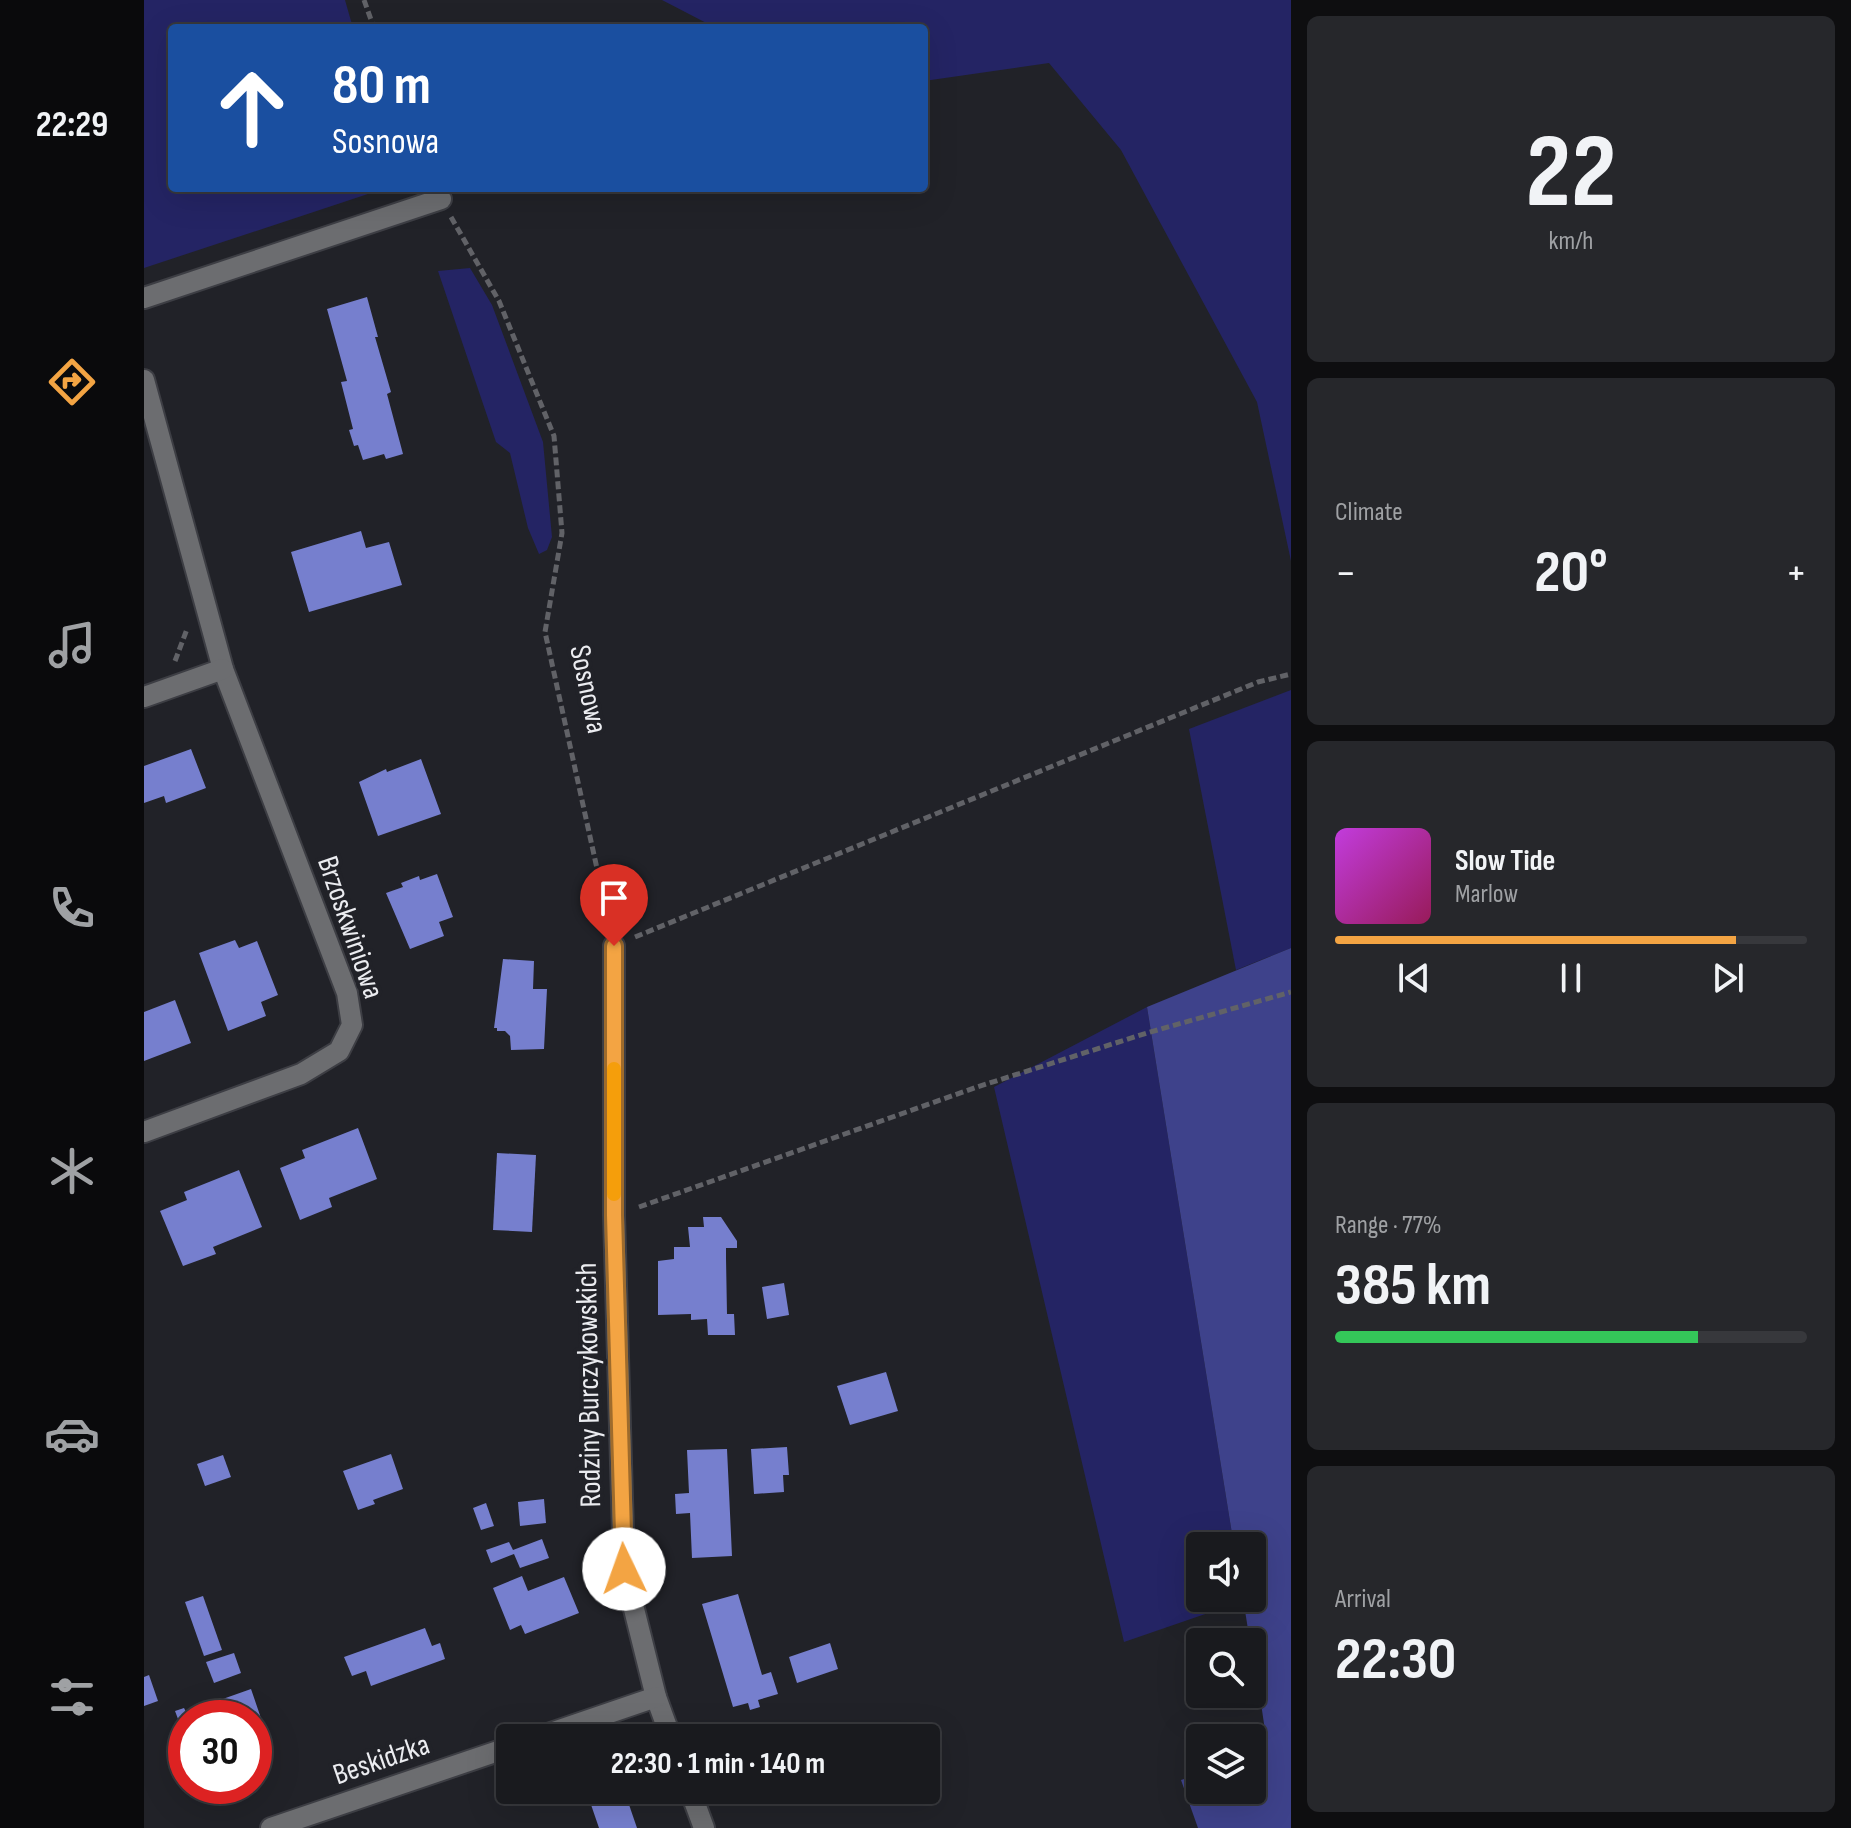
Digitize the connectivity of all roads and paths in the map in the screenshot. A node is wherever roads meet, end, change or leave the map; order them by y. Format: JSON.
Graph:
{"nodes":[{"id":1,"x":364,"y":0,"type":"edge"},
{"id":2,"x":373,"y":24,"type":"edge"},
{"id":3,"x":441,"y":199,"type":"joint"},
{"id":4,"x":144,"y":298,"type":"edge"},
{"id":5,"x":144,"y":380,"type":"edge"},
{"id":6,"x":188,"y":626,"type":"dead end"},
{"id":7,"x":166,"y":664,"type":"dead end"},
{"id":8,"x":223,"y":669,"type":"junction"},
{"id":9,"x":1291,"y":674,"type":"edge"},
{"id":10,"x":144,"y":697,"type":"edge"},
{"id":11,"x":614,"y":946,"type":"junction"},
{"id":12,"x":1291,"y":992,"type":"edge"},
{"id":13,"x":144,"y":1132,"type":"edge"},
{"id":14,"x":614,"y":1215,"type":"junction"},
{"id":15,"x":656,"y":1697,"type":"junction"},
{"id":16,"x":577,"y":1724,"type":"edge"},
{"id":17,"x":666,"y":1724,"type":"edge"},
{"id":18,"x":496,"y":1752,"type":"edge"},
{"id":19,"x":695,"y":1804,"type":"edge"},
{"id":20,"x":271,"y":1828,"type":"edge"},
{"id":21,"x":704,"y":1828,"type":"edge"}],
"edges":[{"from":1,"to":2,"type":"path"},
{"from":3,"to":4,"type":"street"},
{"from":3,"to":11,"type":"path","name":"Sosnowa"},
{"from":5,"to":8,"type":"street","name":"Brzoskwiniowa"},
{"from":6,"to":7,"type":"path"},
{"from":8,"to":10,"type":"street"},
{"from":8,"to":13,"type":"street","name":"Brzoskwiniowa"},
{"from":9,"to":11,"type":"path"},
{"from":11,"to":14,"type":"street"},
{"from":12,"to":14,"type":"path"},
{"from":14,"to":15,"type":"street","name":"Rodziny Burczykowskich"},
{"from":15,"to":16,"type":"street"},
{"from":15,"to":17,"type":"street","name":"Rodziny Burczykowskich"},
{"from":18,"to":20,"type":"street","name":"Beskidzka"},
{"from":19,"to":21,"type":"street"}]}
